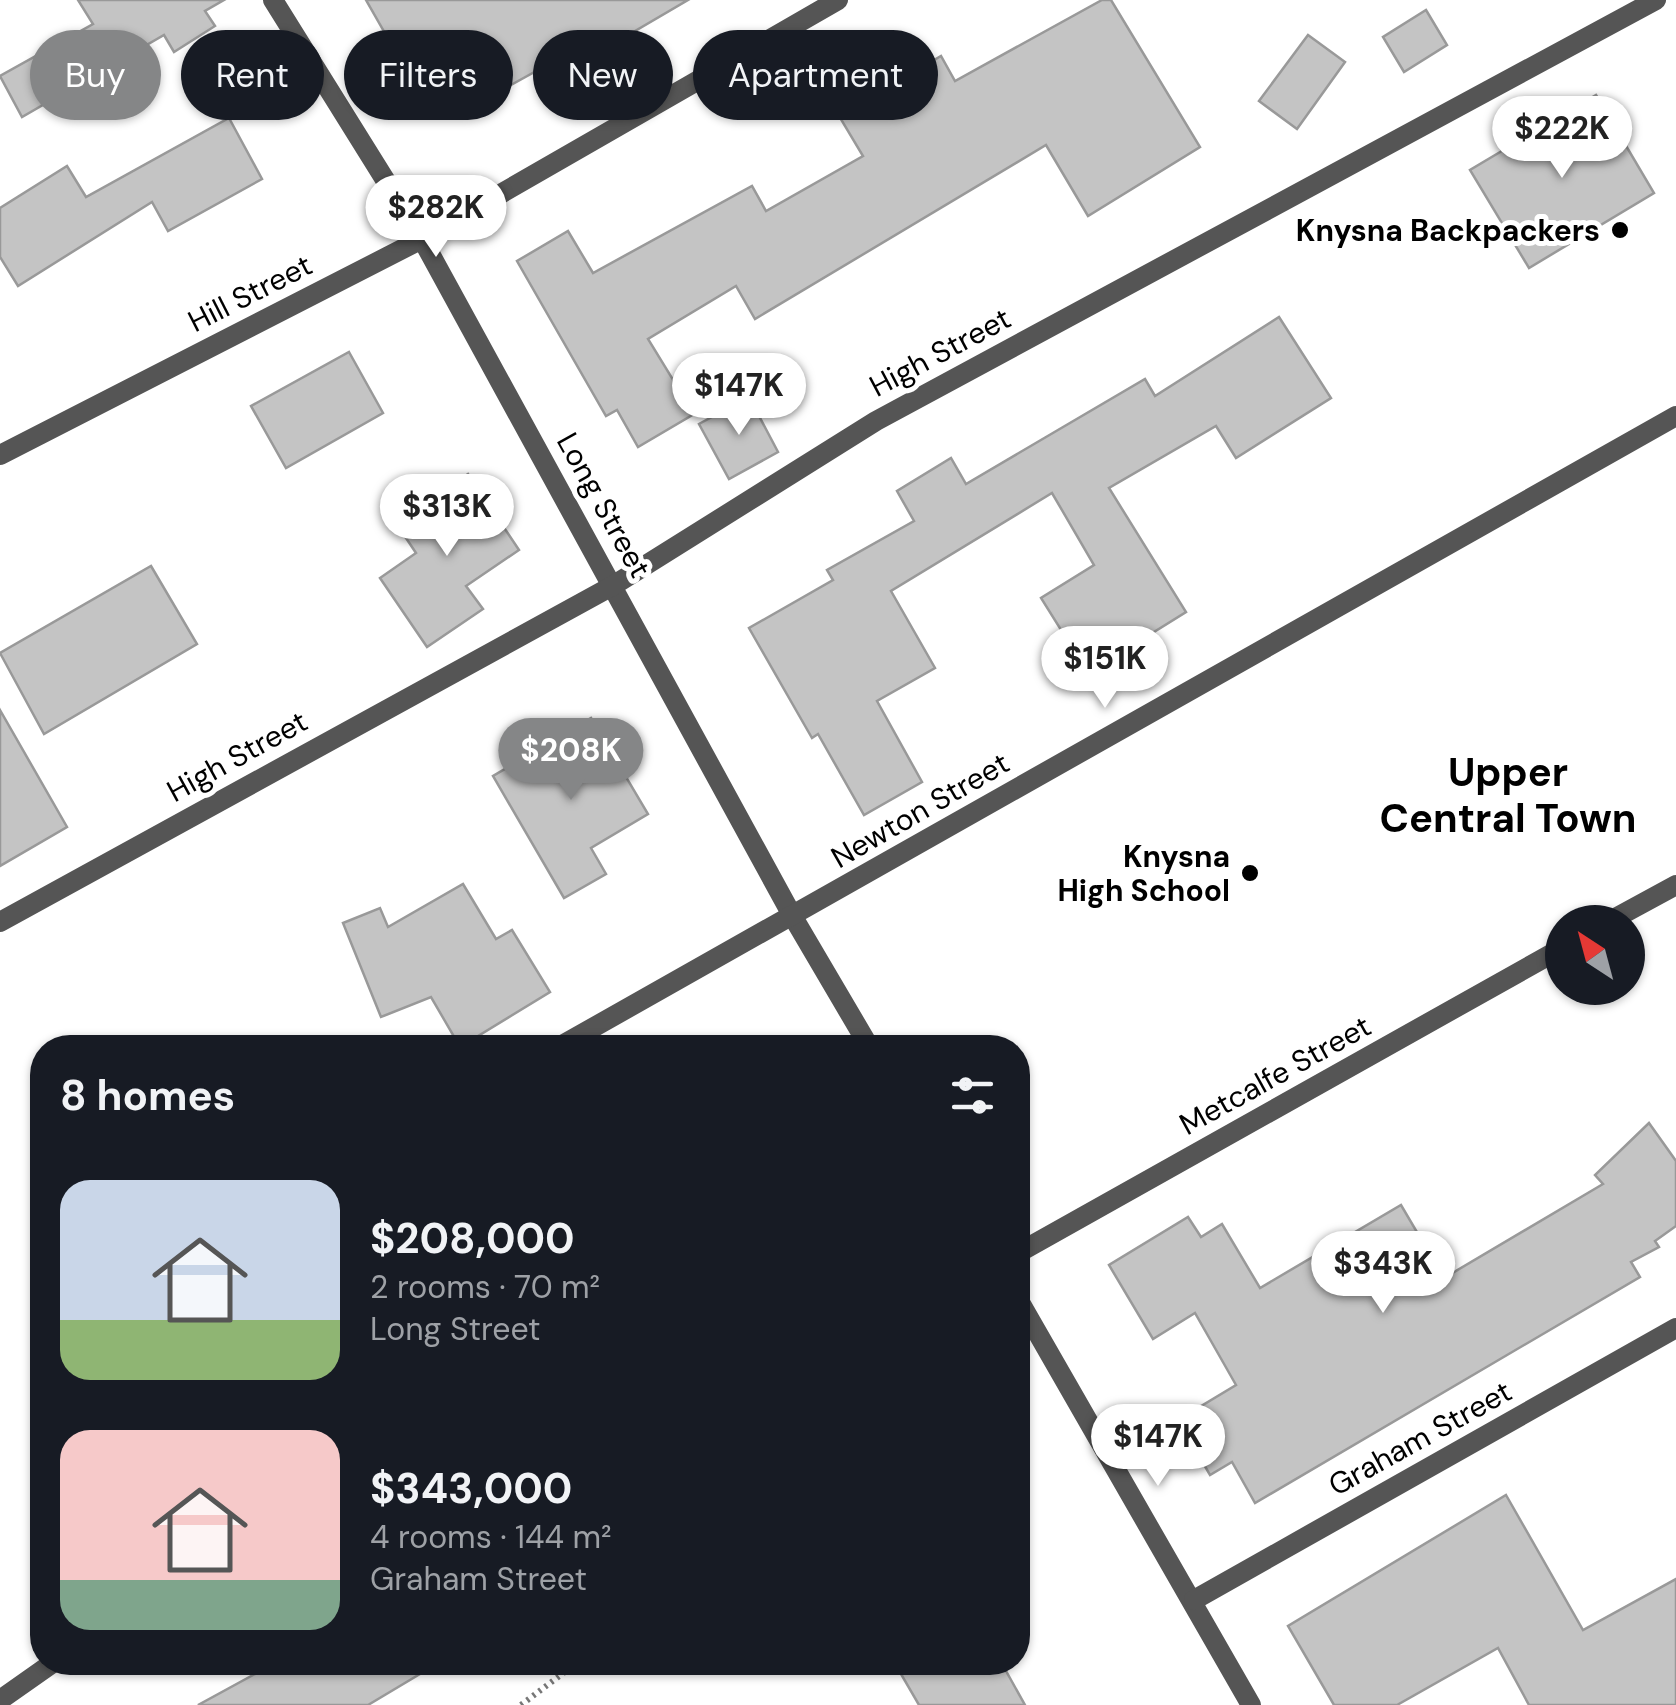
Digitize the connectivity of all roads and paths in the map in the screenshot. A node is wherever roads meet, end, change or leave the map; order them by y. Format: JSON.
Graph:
{"nodes":[{"id":1,"x":273,"y":0,"type":"edge"},
{"id":2,"x":838,"y":0,"type":"edge"},
{"id":3,"x":1656,"y":0,"type":"edge"},
{"id":4,"x":422,"y":239,"type":"junction"},
{"id":5,"x":1676,"y":416,"type":"edge"},
{"id":6,"x":0,"y":456,"type":"edge"},
{"id":7,"x":614,"y":585,"type":"junction"},
{"id":8,"x":1676,"y":884,"type":"edge"},
{"id":9,"x":1638,"y":905,"type":"edge"},
{"id":10,"x":794,"y":916,"type":"junction"},
{"id":11,"x":0,"y":922,"type":"edge"},
{"id":12,"x":1545,"y":958,"type":"edge"},
{"id":13,"x":580,"y":1035,"type":"edge"},
{"id":14,"x":863,"y":1035,"type":"edge"},
{"id":15,"x":1030,"y":1247,"type":"edge"},
{"id":16,"x":1030,"y":1320,"type":"edge"},
{"id":17,"x":1676,"y":1328,"type":"edge"},
{"id":18,"x":1194,"y":1600,"type":"junction"},
{"id":19,"x":36,"y":1675,"type":"edge"},
{"id":20,"x":561,"y":1675,"type":"edge"},
{"id":21,"x":0,"y":1700,"type":"edge"},
{"id":22,"x":522,"y":1705,"type":"edge"},
{"id":23,"x":1251,"y":1705,"type":"edge"}],
"edges":[{"from":1,"to":4,"type":"street","name":"Long Street"},
{"from":2,"to":4,"type":"street","name":"Hill Street"},
{"from":3,"to":7,"type":"street","name":"High Street"},
{"from":4,"to":6,"type":"street","name":"Hill Street"},
{"from":4,"to":7,"type":"street","name":"Long Street"},
{"from":5,"to":10,"type":"street","name":"Newton Street"},
{"from":7,"to":10,"type":"street","name":"Long Street"},
{"from":7,"to":11,"type":"street","name":"High Street"},
{"from":8,"to":9,"type":"street"},
{"from":10,"to":13,"type":"street","name":"Newton Street"},
{"from":10,"to":14,"type":"street","name":"Long Street"},
{"from":12,"to":15,"type":"street","name":"Metcalfe Street"},
{"from":16,"to":18,"type":"street"},
{"from":17,"to":18,"type":"street","name":"Graham Street"},
{"from":18,"to":23,"type":"street"},
{"from":19,"to":21,"type":"street"},
{"from":20,"to":22,"type":"path"}]}
